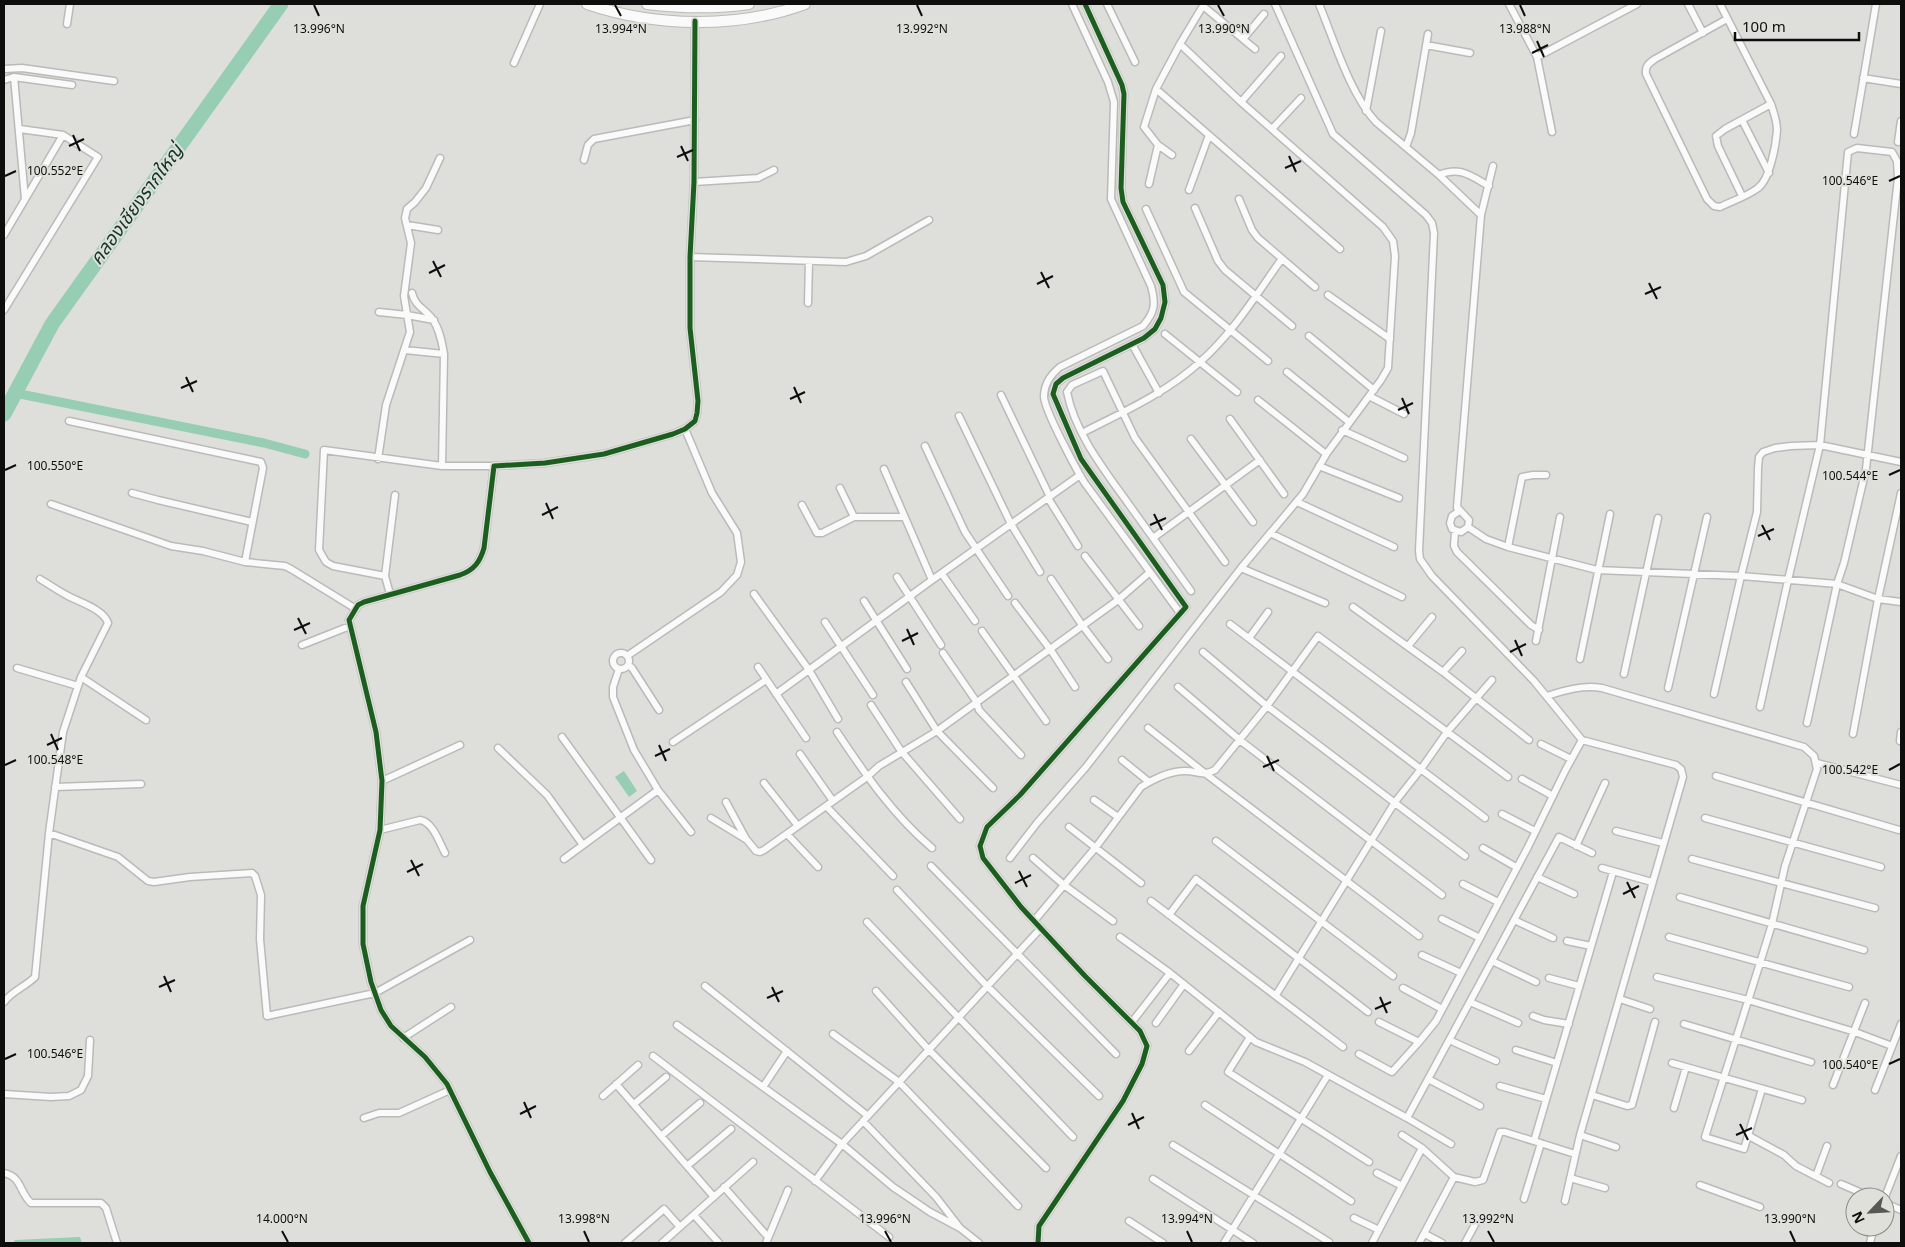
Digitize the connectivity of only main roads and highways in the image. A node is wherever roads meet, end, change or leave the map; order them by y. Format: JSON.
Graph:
{"nodes":[{"id":1,"x":587,"y":4,"type":"edge"},
{"id":2,"x":647,"y":4,"type":"edge"},
{"id":3,"x":749,"y":4,"type":"edge"},
{"id":4,"x":805,"y":4,"type":"edge"},
{"id":5,"x":734,"y":5,"type":"edge"}],
"edges":[{"from":1,"to":4,"type":"main road"},
{"from":2,"to":5,"type":"main road"},
{"from":3,"to":5,"type":"main road"}]}
